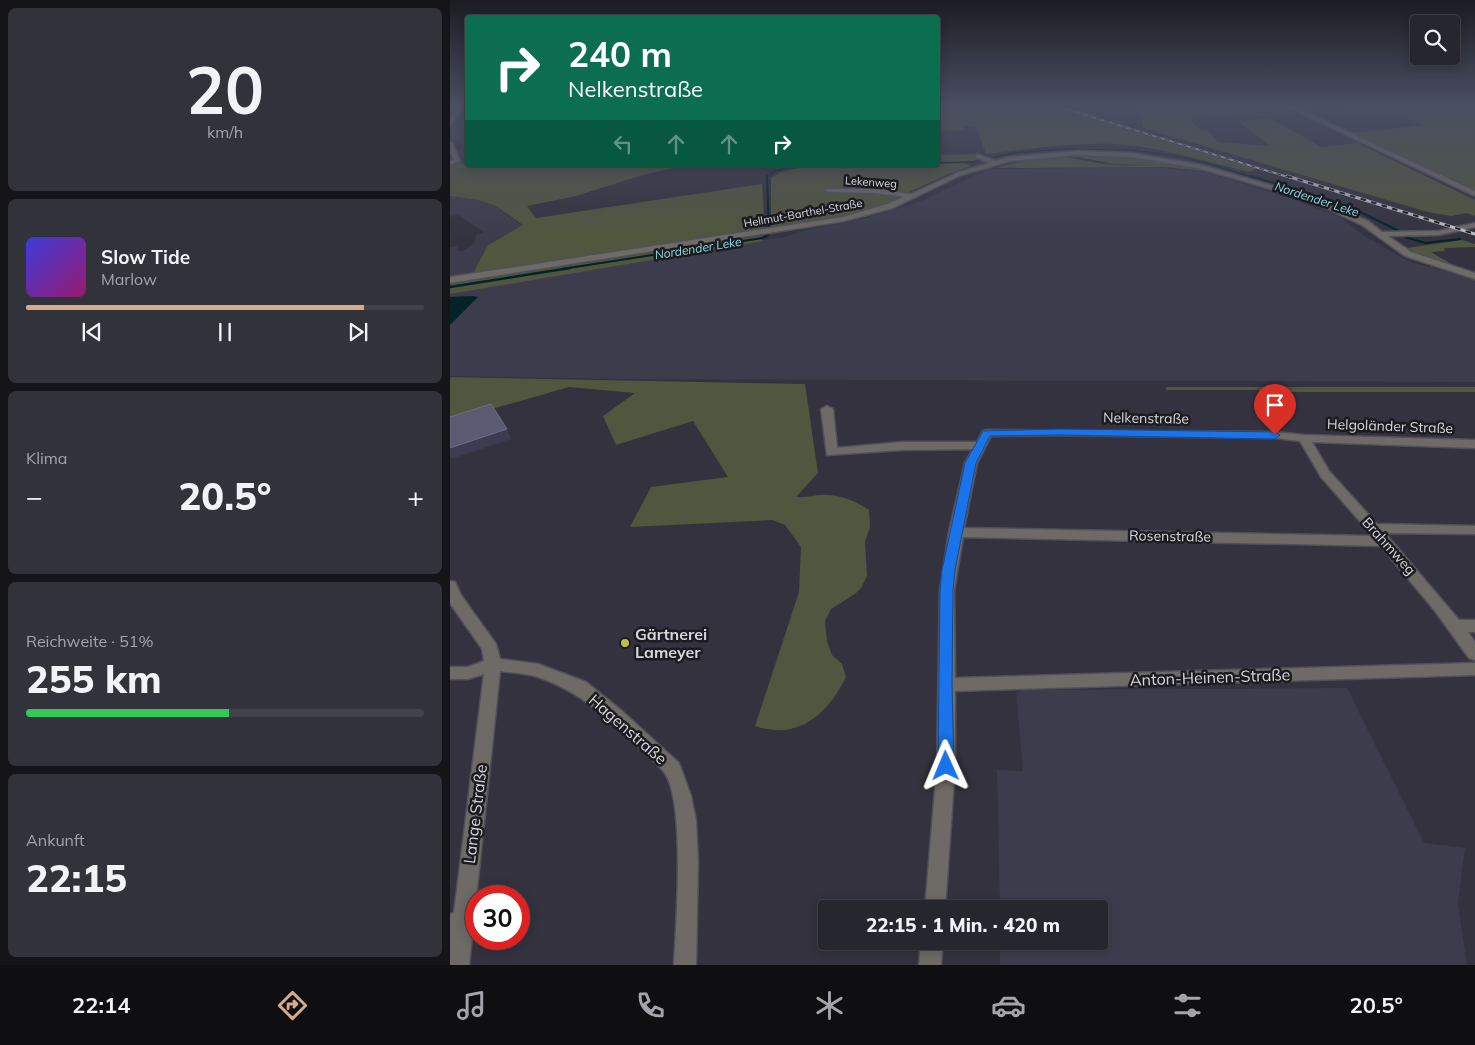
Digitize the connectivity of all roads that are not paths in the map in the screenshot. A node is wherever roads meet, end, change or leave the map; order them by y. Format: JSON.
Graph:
{"nodes":[{"id":1,"x":452,"y":150,"type":"edge"},
{"id":2,"x":1381,"y":150,"type":"edge"},
{"id":3,"x":982,"y":158,"type":"dead end"},
{"id":4,"x":450,"y":163,"type":"edge"},
{"id":5,"x":996,"y":163,"type":"junction"},
{"id":6,"x":828,"y":190,"type":"dead end"},
{"id":7,"x":1475,"y":194,"type":"edge"},
{"id":8,"x":912,"y":196,"type":"junction"},
{"id":9,"x":1475,"y":225,"type":"edge"},
{"id":10,"x":1379,"y":234,"type":"junction"},
{"id":11,"x":1475,"y":276,"type":"edge"},
{"id":12,"x":450,"y":280,"type":"edge"},
{"id":13,"x":827,"y":409,"type":"dead end"},
{"id":14,"x":1304,"y":438,"type":"junction"},
{"id":15,"x":983,"y":439,"type":"junction"},
{"id":16,"x":1475,"y":444,"type":"edge"},
{"id":17,"x":1373,"y":528,"type":"junction"},
{"id":18,"x":1475,"y":530,"type":"edge"},
{"id":19,"x":956,"y":532,"type":"junction"},
{"id":20,"x":1384,"y":541,"type":"junction"},
{"id":21,"x":450,"y":586,"type":"edge"},
{"id":22,"x":1456,"y":626,"type":"junction"},
{"id":23,"x":1475,"y":626,"type":"edge"},
{"id":24,"x":1475,"y":654,"type":"edge"},
{"id":25,"x":493,"y":664,"type":"junction"},
{"id":26,"x":1475,"y":668,"type":"edge"},
{"id":27,"x":450,"y":673,"type":"edge"},
{"id":28,"x":945,"y":685,"type":"junction"},
{"id":29,"x":936,"y":900,"type":"edge"},
{"id":30,"x":456,"y":923,"type":"edge"},
{"id":31,"x":931,"y":950,"type":"edge"},
{"id":32,"x":458,"y":965,"type":"edge"},
{"id":33,"x":685,"y":965,"type":"edge"},
{"id":34,"x":930,"y":965,"type":"edge"}],
"edges":[{"from":1,"to":4,"type":"street"},
{"from":2,"to":7,"type":"street"},
{"from":3,"to":5,"type":"street"},
{"from":5,"to":8,"type":"street","name":"Hellmut-Barthel-Straße"},
{"from":5,"to":10,"type":"street","name":"Hellmut-Barthel-Straße"},
{"from":6,"to":8,"type":"street","name":"Lekenweg"},
{"from":8,"to":12,"type":"street","name":"Hellmut-Barthel-Straße"},
{"from":9,"to":10,"type":"street"},
{"from":10,"to":11,"type":"street","name":"Hellmut-Barthel-Straße"},
{"from":13,"to":15,"type":"street","name":"Nelkenstraße"},
{"from":14,"to":15,"type":"street","name":"Nelkenstraße"},
{"from":14,"to":16,"type":"street","name":"Helgoländer Straße"},
{"from":14,"to":17,"type":"street","name":"Brahmweg"},
{"from":15,"to":19,"type":"street"},
{"from":17,"to":18,"type":"street"},
{"from":17,"to":20,"type":"street","name":"Brahmweg"},
{"from":19,"to":20,"type":"street","name":"Rosenstraße"},
{"from":19,"to":28,"type":"street"},
{"from":20,"to":22,"type":"street","name":"Brahmweg"},
{"from":21,"to":25,"type":"street"},
{"from":22,"to":23,"type":"street"},
{"from":22,"to":24,"type":"street","name":"Brahmweg"},
{"from":25,"to":27,"type":"street","name":"Hagenstraße"},
{"from":25,"to":30,"type":"street","name":"Lange Straße"},
{"from":25,"to":33,"type":"street","name":"Hagenstraße"},
{"from":26,"to":28,"type":"street","name":"Anton-Heinen-Straße"},
{"from":28,"to":29,"type":"street"},
{"from":30,"to":32,"type":"street","name":"Lange Straße"},
{"from":31,"to":34,"type":"street"}]}
